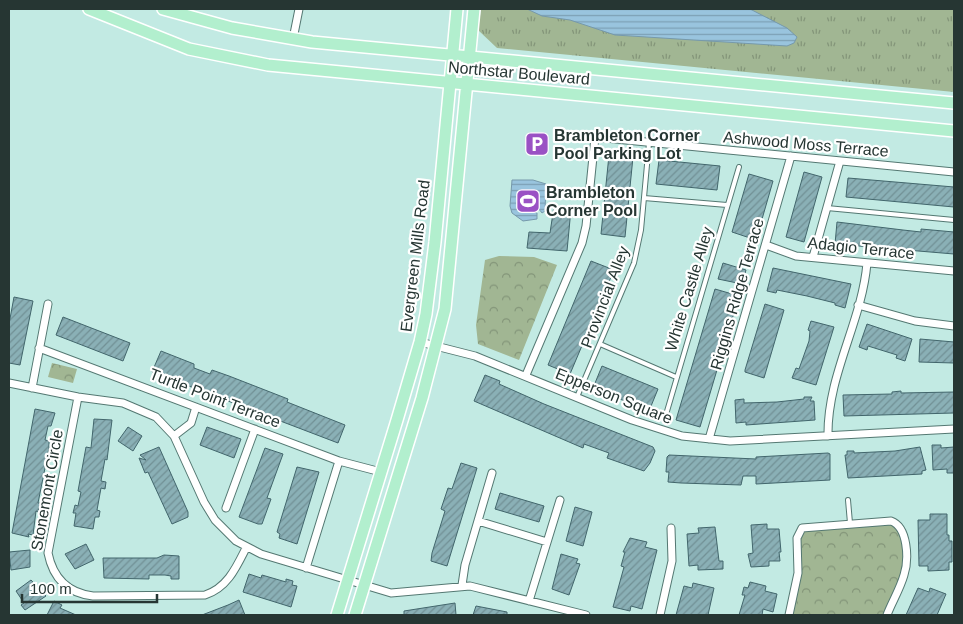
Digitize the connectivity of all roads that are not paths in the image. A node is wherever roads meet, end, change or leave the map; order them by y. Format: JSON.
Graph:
{"nodes":[{"id":1,"x":163,"y":9,"type":"edge"},
{"id":2,"x":300,"y":9,"type":"edge"},
{"id":3,"x":457,"y":9,"type":"edge"},
{"id":4,"x":474,"y":9,"type":"edge"},
{"id":5,"x":95,"y":10,"type":"edge"},
{"id":6,"x":293,"y":39,"type":"junction"},
{"id":7,"x":452,"y":55,"type":"junction"},
{"id":8,"x":470,"y":57,"type":"junction"},
{"id":9,"x":449,"y":83,"type":"junction"},
{"id":10,"x":467,"y":84,"type":"junction"},
{"id":11,"x":954,"y":103,"type":"edge"},
{"id":12,"x":954,"y":131,"type":"edge"},
{"id":13,"x":649,"y":143,"type":"junction"},
{"id":14,"x":791,"y":156,"type":"junction"},
{"id":15,"x":840,"y":161,"type":"junction"},
{"id":16,"x":739,"y":167,"type":"dead end"},
{"id":17,"x":954,"y":172,"type":"edge"},
{"id":18,"x":644,"y":198,"type":"junction"},
{"id":19,"x":728,"y":205,"type":"junction"},
{"id":20,"x":827,"y":208,"type":"junction"},
{"id":21,"x":954,"y":220,"type":"edge"},
{"id":22,"x":766,"y":245,"type":"junction"},
{"id":23,"x":813,"y":257,"type":"junction"},
{"id":24,"x":867,"y":262,"type":"junction"},
{"id":25,"x":954,"y":271,"type":"edge"},
{"id":26,"x":48,"y":304,"type":"dead end"},
{"id":27,"x":858,"y":305,"type":"junction"},
{"id":28,"x":954,"y":326,"type":"edge"},
{"id":29,"x":420,"y":342,"type":"junction"},
{"id":30,"x":600,"y":344,"type":"junction"},
{"id":31,"x":436,"y":346,"type":"junction"},
{"id":32,"x":40,"y":348,"type":"junction"},
{"id":33,"x":526,"y":375,"type":"junction"},
{"id":34,"x":676,"y":378,"type":"junction"},
{"id":35,"x":9,"y":383,"type":"edge"},
{"id":36,"x":32,"y":388,"type":"junction"},
{"id":37,"x":78,"y":397,"type":"junction"},
{"id":38,"x":577,"y":397,"type":"junction"},
{"id":39,"x":196,"y":407,"type":"junction"},
{"id":40,"x":665,"y":418,"type":"dead end"},
{"id":41,"x":255,"y":429,"type":"junction"},
{"id":42,"x":954,"y":429,"type":"edge"},
{"id":43,"x":174,"y":436,"type":"junction"},
{"id":44,"x":828,"y":436,"type":"junction"},
{"id":45,"x":709,"y":439,"type":"junction"},
{"id":46,"x":339,"y":461,"type":"junction"},
{"id":47,"x":381,"y":472,"type":"junction"},
{"id":48,"x":492,"y":473,"type":"dead end"},
{"id":49,"x":560,"y":500,"type":"dead end"},
{"id":50,"x":848,"y":500,"type":"dead end"},
{"id":51,"x":226,"y":508,"type":"dead end"},
{"id":52,"x":478,"y":521,"type":"junction"},
{"id":53,"x":850,"y":523,"type":"junction"},
{"id":54,"x":671,"y":528,"type":"dead end"},
{"id":55,"x":547,"y":542,"type":"junction"},
{"id":56,"x":246,"y":548,"type":"junction"},
{"id":57,"x":306,"y":568,"type":"junction"},
{"id":58,"x":347,"y":580,"type":"junction"},
{"id":59,"x":364,"y":585,"type":"junction"},
{"id":60,"x":462,"y":585,"type":"junction"},
{"id":61,"x":529,"y":601,"type":"junction"},
{"id":62,"x":337,"y":615,"type":"edge"},
{"id":63,"x":354,"y":615,"type":"edge"},
{"id":64,"x":586,"y":615,"type":"edge"},
{"id":65,"x":660,"y":615,"type":"edge"},
{"id":66,"x":789,"y":615,"type":"edge"},
{"id":67,"x":887,"y":615,"type":"edge"}],
"edges":[{"from":1,"to":6,"type":"main road","name":"Northstar Boulevard"},
{"from":2,"to":6,"type":"street"},
{"from":3,"to":7,"type":"main road","name":"Evergreen Mills Road"},
{"from":4,"to":8,"type":"main road","name":"Evergreen Mills Road"},
{"from":5,"to":9,"type":"main road","name":"Northstar Boulevard"},
{"from":6,"to":7,"type":"main road","name":"Northstar Boulevard"},
{"from":7,"to":8,"type":"main road","name":"Northstar Boulevard"},
{"from":7,"to":9,"type":"main road","name":"Evergreen Mills Road"},
{"from":8,"to":10,"type":"main road","name":"Evergreen Mills Road"},
{"from":8,"to":11,"type":"main road","name":"Northstar Boulevard"},
{"from":9,"to":10,"type":"main road","name":"Northstar Boulevard"},
{"from":9,"to":29,"type":"main road","name":"Evergreen Mills Road"},
{"from":10,"to":12,"type":"main road","name":"Northstar Boulevard"},
{"from":10,"to":31,"type":"main road","name":"Evergreen Mills Road"},
{"from":13,"to":14,"type":"street","name":"Ashwood Moss Terrace"},
{"from":13,"to":18,"type":"lane","name":"Provincial Alley"},
{"from":13,"to":33,"type":"street","name":"Ashwood Moss Terrace"},
{"from":14,"to":15,"type":"street","name":"Ashwood Moss Terrace"},
{"from":14,"to":22,"type":"street","name":"Riggins Ridge Terrace"},
{"from":15,"to":17,"type":"street","name":"Ashwood Moss Terrace"},
{"from":15,"to":20,"type":"street"},
{"from":16,"to":19,"type":"lane","name":"White Castle Alley"},
{"from":18,"to":19,"type":"lane"},
{"from":18,"to":30,"type":"lane","name":"Provincial Alley"},
{"from":19,"to":34,"type":"lane","name":"White Castle Alley"},
{"from":20,"to":21,"type":"lane"},
{"from":20,"to":23,"type":"street"},
{"from":22,"to":23,"type":"street","name":"Adagio Terrace"},
{"from":22,"to":45,"type":"street","name":"Riggins Ridge Terrace"},
{"from":23,"to":24,"type":"street","name":"Adagio Terrace"},
{"from":24,"to":25,"type":"street","name":"Adagio Terrace"},
{"from":24,"to":27,"type":"street"},
{"from":26,"to":32,"type":"street"},
{"from":27,"to":28,"type":"street"},
{"from":27,"to":44,"type":"street"},
{"from":29,"to":31,"type":"street","name":"Epperson Square"},
{"from":29,"to":47,"type":"main road","name":"Evergreen Mills Road"},
{"from":30,"to":34,"type":"lane"},
{"from":30,"to":38,"type":"lane","name":"Provincial Alley"},
{"from":31,"to":33,"type":"street","name":"Epperson Square"},
{"from":31,"to":59,"type":"main road","name":"Evergreen Mills Road"},
{"from":32,"to":36,"type":"street"},
{"from":32,"to":39,"type":"street","name":"Turtle Point Terrace"},
{"from":33,"to":38,"type":"street","name":"Epperson Square"},
{"from":34,"to":40,"type":"lane","name":"White Castle Alley"},
{"from":35,"to":36,"type":"street"},
{"from":36,"to":37,"type":"street"},
{"from":37,"to":43,"type":"street"},
{"from":37,"to":56,"type":"street","name":"Stonemont Circle"},
{"from":38,"to":45,"type":"street","name":"Epperson Square"},
{"from":39,"to":41,"type":"street","name":"Turtle Point Terrace"},
{"from":39,"to":43,"type":"street"},
{"from":41,"to":46,"type":"street","name":"Turtle Point Terrace"},
{"from":41,"to":51,"type":"street"},
{"from":42,"to":44,"type":"street","name":"Epperson Square"},
{"from":43,"to":56,"type":"street"},
{"from":44,"to":45,"type":"street","name":"Epperson Square"},
{"from":46,"to":47,"type":"street","name":"Turtle Point Terrace"},
{"from":46,"to":57,"type":"street"},
{"from":47,"to":58,"type":"main road","name":"Evergreen Mills Road"},
{"from":48,"to":52,"type":"street"},
{"from":49,"to":55,"type":"street"},
{"from":50,"to":53,"type":"lane"},
{"from":52,"to":55,"type":"street"},
{"from":52,"to":60,"type":"street"},
{"from":53,"to":66,"type":"street"},
{"from":53,"to":67,"type":"street"},
{"from":54,"to":65,"type":"street"},
{"from":55,"to":61,"type":"street"},
{"from":56,"to":57,"type":"street"},
{"from":57,"to":58,"type":"street"},
{"from":58,"to":59,"type":"street"},
{"from":58,"to":62,"type":"main road","name":"Evergreen Mills Road"},
{"from":59,"to":60,"type":"street"},
{"from":59,"to":63,"type":"main road","name":"Evergreen Mills Road"},
{"from":60,"to":61,"type":"street"},
{"from":61,"to":64,"type":"street"}]}
